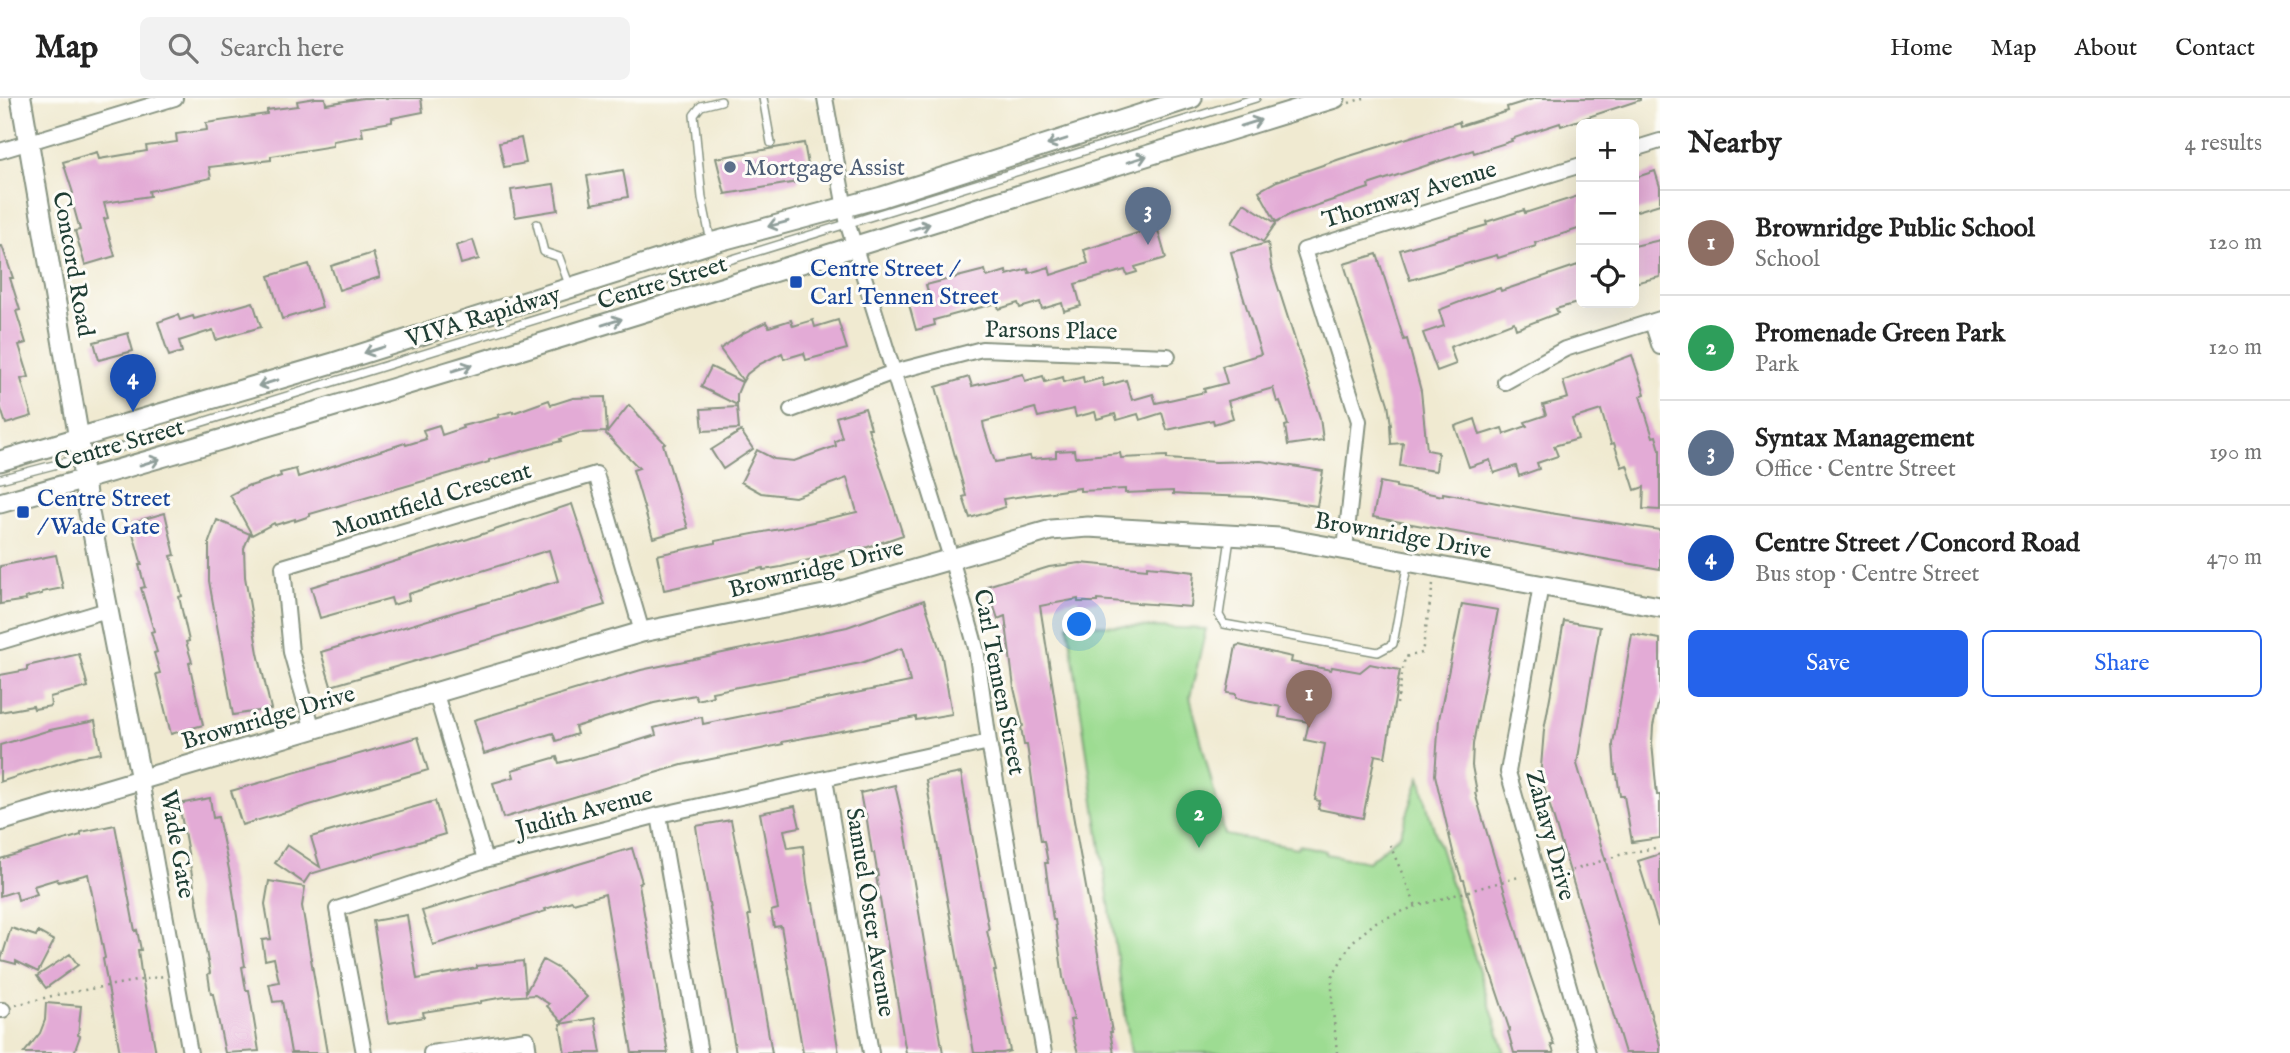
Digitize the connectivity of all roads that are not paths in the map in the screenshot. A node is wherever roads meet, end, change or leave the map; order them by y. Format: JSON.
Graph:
{"nodes":[{"id":1,"x":21,"y":98,"type":"edge"},
{"id":2,"x":175,"y":98,"type":"edge"},
{"id":3,"x":762,"y":98,"type":"edge"},
{"id":4,"x":825,"y":98,"type":"edge"},
{"id":5,"x":1192,"y":98,"type":"edge"},
{"id":6,"x":1256,"y":98,"type":"edge"},
{"id":7,"x":1335,"y":98,"type":"edge"},
{"id":8,"x":721,"y":101,"type":"dead end"},
{"id":9,"x":1660,"y":141,"type":"edge"},
{"id":10,"x":28,"y":143,"type":"junction"},
{"id":11,"x":771,"y":143,"type":"dead end"},
{"id":12,"x":1639,"y":147,"type":"edge"},
{"id":13,"x":0,"y":151,"type":"edge"},
{"id":14,"x":1576,"y":167,"type":"edge"},
{"id":15,"x":846,"y":215,"type":"junction"},
{"id":16,"x":537,"y":224,"type":"dead end"},
{"id":17,"x":711,"y":243,"type":"junction"},
{"id":18,"x":855,"y":247,"type":"junction"},
{"id":19,"x":570,"y":287,"type":"junction"},
{"id":20,"x":1656,"y":320,"type":"edge"},
{"id":21,"x":1660,"y":346,"type":"edge"},
{"id":22,"x":1168,"y":356,"type":"dead end"},
{"id":23,"x":894,"y":372,"type":"junction"},
{"id":24,"x":1505,"y":382,"type":"dead end"},
{"id":25,"x":791,"y":410,"type":"dead end"},
{"id":26,"x":80,"y":448,"type":"junction"},
{"id":27,"x":0,"y":461,"type":"edge"},
{"id":28,"x":0,"y":479,"type":"edge"},
{"id":29,"x":85,"y":480,"type":"junction"},
{"id":30,"x":0,"y":503,"type":"edge"},
{"id":31,"x":1231,"y":534,"type":"junction"},
{"id":32,"x":1345,"y":549,"type":"junction"},
{"id":33,"x":951,"y":558,"type":"junction"},
{"id":34,"x":1408,"y":561,"type":"junction"},
{"id":35,"x":1541,"y":585,"type":"junction"},
{"id":36,"x":1660,"y":607,"type":"edge"},
{"id":37,"x":107,"y":610,"type":"junction"},
{"id":38,"x":642,"y":632,"type":"junction"},
{"id":39,"x":0,"y":642,"type":"edge"},
{"id":40,"x":436,"y":694,"type":"junction"},
{"id":41,"x":313,"y":730,"type":"junction"},
{"id":42,"x":989,"y":742,"type":"junction"},
{"id":43,"x":825,"y":779,"type":"junction"},
{"id":44,"x":141,"y":780,"type":"junction"},
{"id":45,"x":659,"y":815,"type":"junction"},
{"id":46,"x":0,"y":821,"type":"edge"},
{"id":47,"x":485,"y":860,"type":"junction"},
{"id":48,"x":190,"y":1053,"type":"edge"},
{"id":49,"x":364,"y":1053,"type":"edge"},
{"id":50,"x":431,"y":1053,"type":"edge"},
{"id":51,"x":529,"y":1053,"type":"edge"},
{"id":52,"x":700,"y":1053,"type":"edge"},
{"id":53,"x":871,"y":1053,"type":"edge"},
{"id":54,"x":1044,"y":1053,"type":"edge"},
{"id":55,"x":1588,"y":1053,"type":"edge"}],
"edges":[{"from":1,"to":10,"type":"main road","name":"Concord Road"},
{"from":2,"to":10,"type":"street"},
{"from":3,"to":11,"type":"lane"},
{"from":4,"to":15,"type":"street","name":"Carl Tennen Street"},
{"from":5,"to":15,"type":"main road","name":"Centre Street","one_way":true},
{"from":6,"to":15,"type":"lane","name":"VIVA Rapidway"},
{"from":18,"to":7,"type":"main road","name":"Centre Street","one_way":true},
{"from":8,"to":17,"type":"lane"},
{"from":9,"to":12,"type":"street"},
{"from":10,"to":13,"type":"street"},
{"from":10,"to":26,"type":"main road","name":"Concord Road"},
{"from":14,"to":32,"type":"street","name":"Thornway Avenue"},
{"from":15,"to":17,"type":"main road","name":"Centre Street","one_way":true},
{"from":15,"to":18,"type":"street","name":"Carl Tennen Street"},
{"from":15,"to":26,"type":"lane","name":"VIVA Rapidway"},
{"from":16,"to":19,"type":"lane"},
{"from":17,"to":19,"type":"main road","name":"Centre Street"},
{"from":18,"to":23,"type":"street","name":"Carl Tennen Street"},
{"from":29,"to":18,"type":"main road","name":"Centre Street","one_way":true},
{"from":19,"to":26,"type":"main road","name":"Centre Street","one_way":true},
{"from":20,"to":21,"type":"street"},
{"from":20,"to":24,"type":"street"},
{"from":22,"to":23,"type":"street","name":"Parsons Place"},
{"from":23,"to":25,"type":"street","name":"Parsons Place"},
{"from":23,"to":33,"type":"street","name":"Carl Tennen Street"},
{"from":26,"to":27,"type":"main road","name":"Centre Street"},
{"from":26,"to":28,"type":"lane","name":"VIVA Rapidway"},
{"from":26,"to":29,"type":"main road","name":"Concord Road"},
{"from":29,"to":30,"type":"main road","name":"Centre Street"},
{"from":29,"to":37,"type":"main road","name":"Wade Gate"},
{"from":31,"to":32,"type":"main road","name":"Brownridge Drive"},
{"from":31,"to":33,"type":"main road","name":"Brownridge Drive"},
{"from":31,"to":34,"type":"lane"},
{"from":32,"to":34,"type":"main road","name":"Brownridge Drive"},
{"from":33,"to":38,"type":"main road","name":"Brownridge Drive"},
{"from":33,"to":42,"type":"street","name":"Carl Tennen Street"},
{"from":34,"to":35,"type":"main road","name":"Brownridge Drive"},
{"from":35,"to":36,"type":"main road","name":"Brownridge Drive"},
{"from":35,"to":55,"type":"street","name":"Zahavy Drive"},
{"from":37,"to":39,"type":"street"},
{"from":37,"to":44,"type":"main road","name":"Wade Gate"},
{"from":38,"to":40,"type":"main road","name":"Brownridge Drive"},
{"from":38,"to":41,"type":"street","name":"Mountfield Crescent"},
{"from":40,"to":41,"type":"main road","name":"Brownridge Drive"},
{"from":40,"to":47,"type":"street"},
{"from":41,"to":44,"type":"main road","name":"Brownridge Drive"},
{"from":42,"to":43,"type":"street","name":"Judith Avenue"},
{"from":42,"to":54,"type":"street","name":"Carl Tennen Street"},
{"from":43,"to":45,"type":"street","name":"Judith Avenue"},
{"from":43,"to":53,"type":"street","name":"Samuel Oster Avenue"},
{"from":44,"to":46,"type":"main road","name":"Brownridge Drive"},
{"from":44,"to":48,"type":"street","name":"Wade Gate"},
{"from":45,"to":47,"type":"street","name":"Judith Avenue"},
{"from":45,"to":52,"type":"street"},
{"from":47,"to":49,"type":"street","name":"Judith Avenue"},
{"from":50,"to":51,"type":"street"}]}
